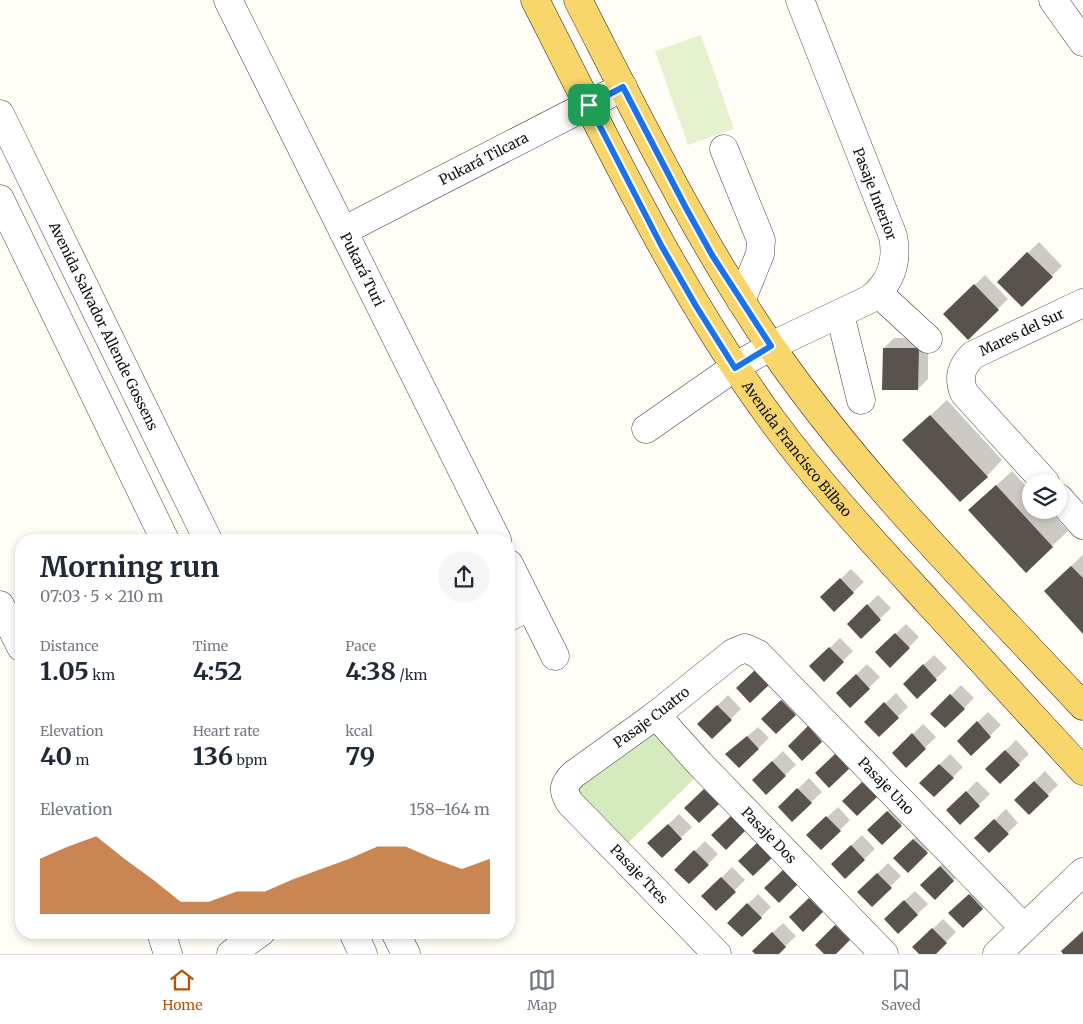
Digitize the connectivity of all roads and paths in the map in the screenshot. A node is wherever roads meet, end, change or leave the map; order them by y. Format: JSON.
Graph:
{"nodes":[{"id":1,"x":228,"y":0,"type":"edge"},
{"id":2,"x":535,"y":0,"type":"edge"},
{"id":3,"x":578,"y":0,"type":"edge"},
{"id":4,"x":800,"y":0,"type":"edge"},
{"id":5,"x":1053,"y":0,"type":"edge"},
{"id":6,"x":1083,"y":42,"type":"edge"},
{"id":7,"x":623,"y":87,"type":"junction"},
{"id":8,"x":589,"y":105,"type":"junction"},
{"id":9,"x":0,"y":114,"type":"edge"},
{"id":10,"x":724,"y":148,"type":"dead end"},
{"id":11,"x":0,"y":199,"type":"edge"},
{"id":12,"x":343,"y":231,"type":"junction"},
{"id":13,"x":878,"y":293,"type":"junction"},
{"id":14,"x":741,"y":301,"type":"junction"},
{"id":15,"x":1083,"y":303,"type":"edge"},
{"id":16,"x":840,"y":314,"type":"junction"},
{"id":17,"x":928,"y":339,"type":"dead end"},
{"id":18,"x":771,"y":346,"type":"junction"},
{"id":19,"x":735,"y":368,"type":"junction"},
{"id":20,"x":861,"y":400,"type":"dead end"},
{"id":21,"x":646,"y":429,"type":"dead end"},
{"id":22,"x":1038,"y":474,"type":"edge"},
{"id":23,"x":1067,"y":507,"type":"edge"},
{"id":24,"x":1083,"y":525,"type":"edge"},
{"id":25,"x":163,"y":534,"type":"edge"},
{"id":26,"x":205,"y":534,"type":"edge"},
{"id":27,"x":494,"y":534,"type":"edge"},
{"id":28,"x":515,"y":593,"type":"edge"},
{"id":29,"x":0,"y":605,"type":"edge"},
{"id":30,"x":519,"y":612,"type":"edge"},
{"id":31,"x":15,"y":644,"type":"edge"},
{"id":32,"x":745,"y":648,"type":"joint"},
{"id":33,"x":555,"y":656,"type":"dead end"},
{"id":34,"x":1083,"y":706,"type":"edge"},
{"id":35,"x":656,"y":715,"type":"junction"},
{"id":36,"x":1083,"y":771,"type":"edge"},
{"id":37,"x":564,"y":792,"type":"joint"},
{"id":38,"x":1080,"y":881,"type":"edge"},
{"id":39,"x":1024,"y":928,"type":"junction"},
{"id":40,"x":163,"y":939,"type":"edge"},
{"id":41,"x":251,"y":939,"type":"edge"},
{"id":42,"x":356,"y":939,"type":"edge"},
{"id":43,"x":398,"y":939,"type":"edge"},
{"id":44,"x":168,"y":954,"type":"edge"},
{"id":45,"x":231,"y":954,"type":"edge"},
{"id":46,"x":363,"y":954,"type":"edge"},
{"id":47,"x":406,"y":954,"type":"edge"},
{"id":48,"x":718,"y":954,"type":"edge"},
{"id":49,"x":884,"y":954,"type":"edge"},
{"id":50,"x":997,"y":954,"type":"edge"}],
"edges":[{"from":1,"to":12,"type":"street","name":"Pukará Turi"},
{"from":2,"to":8,"type":"main road","name":"Avenida Francisco Bilbao"},
{"from":3,"to":7,"type":"main road"},
{"from":4,"to":13,"type":"street","name":"Pasaje Interior"},
{"from":5,"to":6,"type":"street"},
{"from":7,"to":8,"type":"street","name":"Pukará Tilcara"},
{"from":7,"to":14,"type":"main road"},
{"from":8,"to":12,"type":"street","name":"Pukará Tilcara"},
{"from":8,"to":19,"type":"main road","name":"Avenida Francisco Bilbao"},
{"from":9,"to":26,"type":"street","name":"Avenida Salvador Allende Gossens"},
{"from":10,"to":14,"type":"street"},
{"from":11,"to":25,"type":"street"},
{"from":12,"to":27,"type":"street","name":"Pukará Turi"},
{"from":13,"to":16,"type":"street","name":"Pasaje Interior"},
{"from":13,"to":17,"type":"street"},
{"from":14,"to":18,"type":"main road"},
{"from":15,"to":22,"type":"street","name":"Mares del Sur"},
{"from":16,"to":18,"type":"street","name":"Pasaje Interior"},
{"from":16,"to":20,"type":"street"},
{"from":18,"to":19,"type":"street","name":"Pasaje Interior"},
{"from":18,"to":34,"type":"main road"},
{"from":19,"to":21,"type":"street","name":"Pasaje Interior"},
{"from":19,"to":36,"type":"main road","name":"Avenida Francisco Bilbao"},
{"from":23,"to":24,"type":"street"},
{"from":28,"to":30,"type":"street"},
{"from":29,"to":31,"type":"street"},
{"from":30,"to":33,"type":"street"},
{"from":32,"to":35,"type":"street","name":"Pasaje Cuatro"},
{"from":32,"to":39,"type":"street","name":"Pasaje Uno"},
{"from":35,"to":37,"type":"street","name":"Pasaje Cuatro"},
{"from":35,"to":49,"type":"street","name":"Pasaje Dos"},
{"from":37,"to":48,"type":"street","name":"Pasaje Tres"},
{"from":38,"to":39,"type":"street"},
{"from":39,"to":50,"type":"street"},
{"from":40,"to":44,"type":"street"},
{"from":41,"to":45,"type":"street"},
{"from":42,"to":46,"type":"street"},
{"from":43,"to":47,"type":"street"}]}
